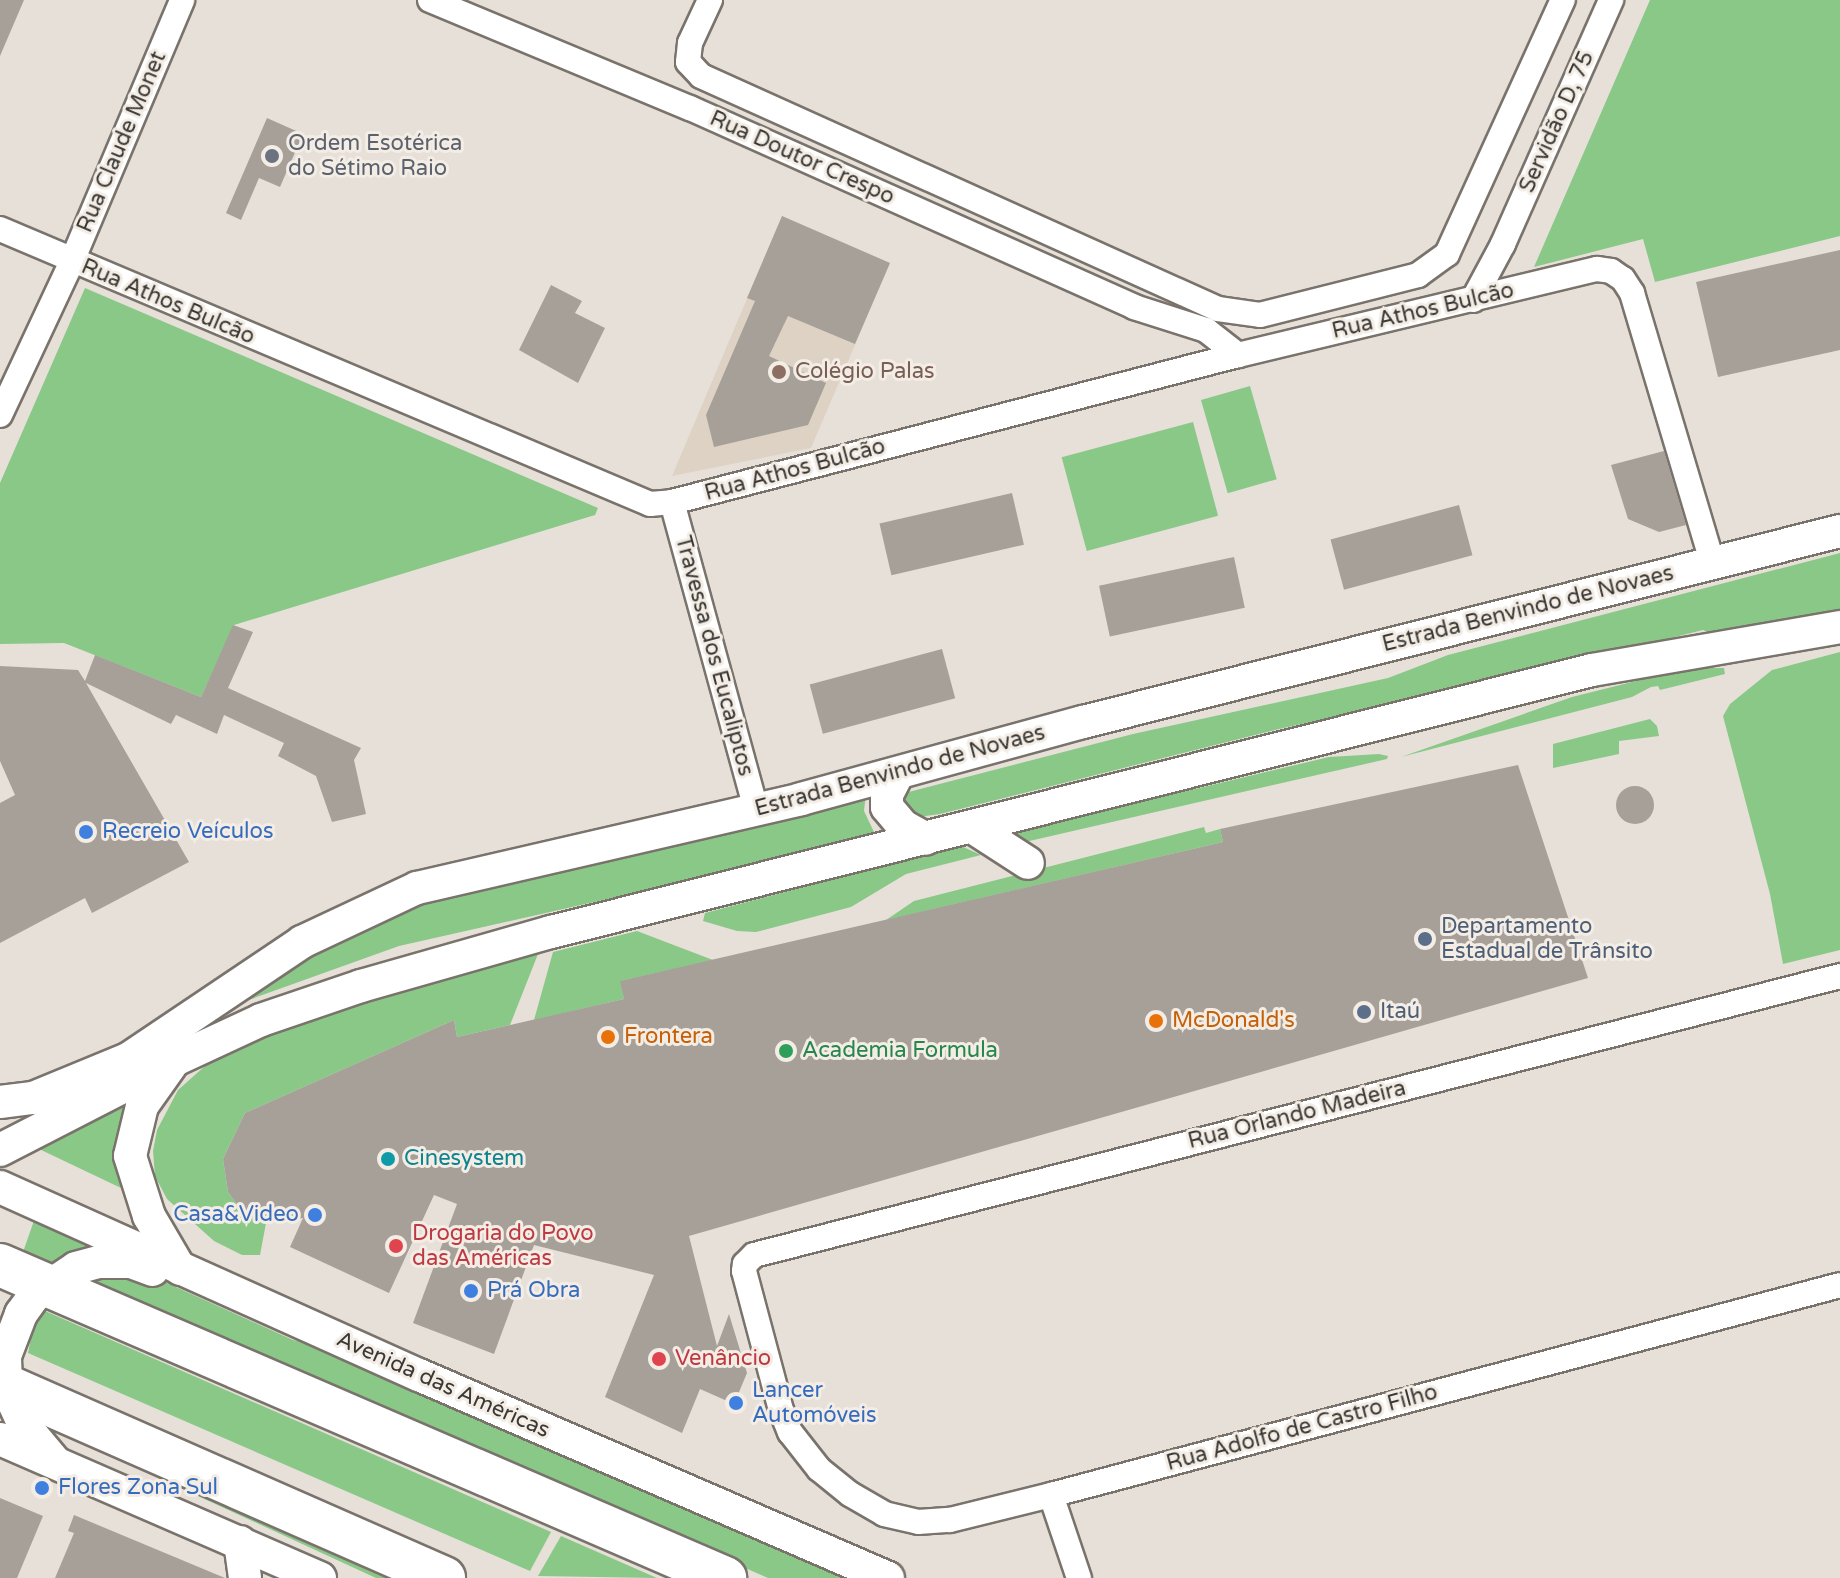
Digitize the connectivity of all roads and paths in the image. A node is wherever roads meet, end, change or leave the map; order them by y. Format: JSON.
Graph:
{"nodes":[{"id":1,"x":182,"y":0,"type":"edge"},
{"id":2,"x":430,"y":0,"type":"edge"},
{"id":3,"x":710,"y":0,"type":"edge"},
{"id":4,"x":1563,"y":0,"type":"edge"},
{"id":5,"x":1611,"y":0,"type":"edge"},
{"id":6,"x":0,"y":229,"type":"edge"},
{"id":7,"x":1503,"y":244,"type":"junction"},
{"id":8,"x":72,"y":261,"type":"junction"},
{"id":9,"x":1511,"y":290,"type":"junction"},
{"id":10,"x":1473,"y":300,"type":"junction"},
{"id":11,"x":1170,"y":322,"type":"junction"},
{"id":12,"x":1238,"y":355,"type":"junction"},
{"id":13,"x":1207,"y":364,"type":"junction"},
{"id":14,"x":1,"y":409,"type":"edge"},
{"id":15,"x":672,"y":502,"type":"junction"},
{"id":16,"x":1840,"y":531,"type":"edge"},
{"id":17,"x":1712,"y":561,"type":"junction"},
{"id":18,"x":1840,"y":627,"type":"edge"},
{"id":19,"x":897,"y":775,"type":"junction"},
{"id":20,"x":756,"y":809,"type":"junction"},
{"id":21,"x":974,"y":828,"type":"junction"},
{"id":22,"x":926,"y":839,"type":"junction"},
{"id":23,"x":1028,"y":863,"type":"dead end"},
{"id":24,"x":1840,"y":976,"type":"edge"},
{"id":25,"x":175,"y":1060,"type":"junction"},
{"id":26,"x":0,"y":1102,"type":"edge"},
{"id":27,"x":0,"y":1150,"type":"edge"},
{"id":28,"x":0,"y":1187,"type":"edge"},
{"id":29,"x":754,"y":1255,"type":"joint"},
{"id":30,"x":0,"y":1265,"type":"edge"},
{"id":31,"x":180,"y":1269,"type":"junction"},
{"id":32,"x":1840,"y":1285,"type":"edge"},
{"id":33,"x":46,"y":1286,"type":"junction"},
{"id":34,"x":360,"y":1349,"type":"junction"},
{"id":35,"x":3,"y":1384,"type":"edge"},
{"id":36,"x":0,"y":1439,"type":"edge"},
{"id":37,"x":55,"y":1462,"type":"junction"},
{"id":38,"x":1051,"y":1495,"type":"junction"},
{"id":39,"x":240,"y":1542,"type":"junction"},
{"id":40,"x":311,"y":1576,"type":"edge"},
{"id":41,"x":245,"y":1578,"type":"edge"},
{"id":42,"x":444,"y":1578,"type":"edge"},
{"id":43,"x":725,"y":1578,"type":"edge"},
{"id":44,"x":888,"y":1578,"type":"edge"},
{"id":45,"x":1079,"y":1578,"type":"edge"}],
"edges":[{"from":1,"to":8,"type":"street","name":"Rua Claude Monet"},
{"from":2,"to":11,"type":"street","name":"Rua Doutor Crespo"},
{"from":3,"to":4,"type":"street"},
{"from":5,"to":7,"type":"street","name":"Servidão D, 75"},
{"from":6,"to":8,"type":"street","name":"Rua Athos Bulcão"},
{"from":7,"to":9,"type":"street"},
{"from":7,"to":10,"type":"street","name":"Servidão D, 75"},
{"from":8,"to":14,"type":"street","name":"Rua Claude Monet"},
{"from":8,"to":15,"type":"street","name":"Rua Athos Bulcão"},
{"from":9,"to":10,"type":"street","name":"Rua Athos Bulcão"},
{"from":9,"to":17,"type":"street","name":"Rua Athos Bulcão"},
{"from":10,"to":12,"type":"street","name":"Rua Athos Bulcão"},
{"from":11,"to":12,"type":"street","name":"Rua Doutor Crespo"},
{"from":11,"to":13,"type":"street","name":"Rua Doutor Crespo"},
{"from":12,"to":13,"type":"street","name":"Rua Athos Bulcão"},
{"from":13,"to":15,"type":"street","name":"Rua Athos Bulcão"},
{"from":15,"to":20,"type":"street","name":"Travessa dos Eucaliptos"},
{"from":16,"to":17,"type":"street","name":"Estrada Benvindo de Novaes"},
{"from":17,"to":19,"type":"street","name":"Estrada Benvindo de Novaes"},
{"from":18,"to":21,"type":"street"},
{"from":19,"to":20,"type":"street","name":"Estrada Benvindo de Novaes"},
{"from":19,"to":22,"type":"street"},
{"from":20,"to":26,"type":"street","name":"Estrada Benvindo de Novaes"},
{"from":21,"to":22,"type":"street"},
{"from":21,"to":23,"type":"street"},
{"from":22,"to":25,"type":"street"},
{"from":24,"to":29,"type":"street","name":"Rua Orlando Madeira"},
{"from":25,"to":27,"type":"street"},
{"from":25,"to":31,"type":"street"},
{"from":28,"to":31,"type":"street","name":"Avenida das Américas"},
{"from":29,"to":38,"type":"street","name":"Rua Adolfo de Castro Filho"},
{"from":30,"to":33,"type":"highway"},
{"from":31,"to":34,"type":"street","name":"Avenida das Américas"},
{"from":32,"to":38,"type":"street","name":"Rua Adolfo de Castro Filho"},
{"from":33,"to":34,"type":"street"},
{"from":33,"to":35,"type":"street"},
{"from":33,"to":43,"type":"highway"},
{"from":34,"to":44,"type":"street","name":"Avenida das Américas"},
{"from":35,"to":37,"type":"street"},
{"from":35,"to":42,"type":"highway"},
{"from":36,"to":37,"type":"street"},
{"from":37,"to":39,"type":"street"},
{"from":38,"to":45,"type":"street"},
{"from":39,"to":40,"type":"street"},
{"from":39,"to":41,"type":"street"}]}
